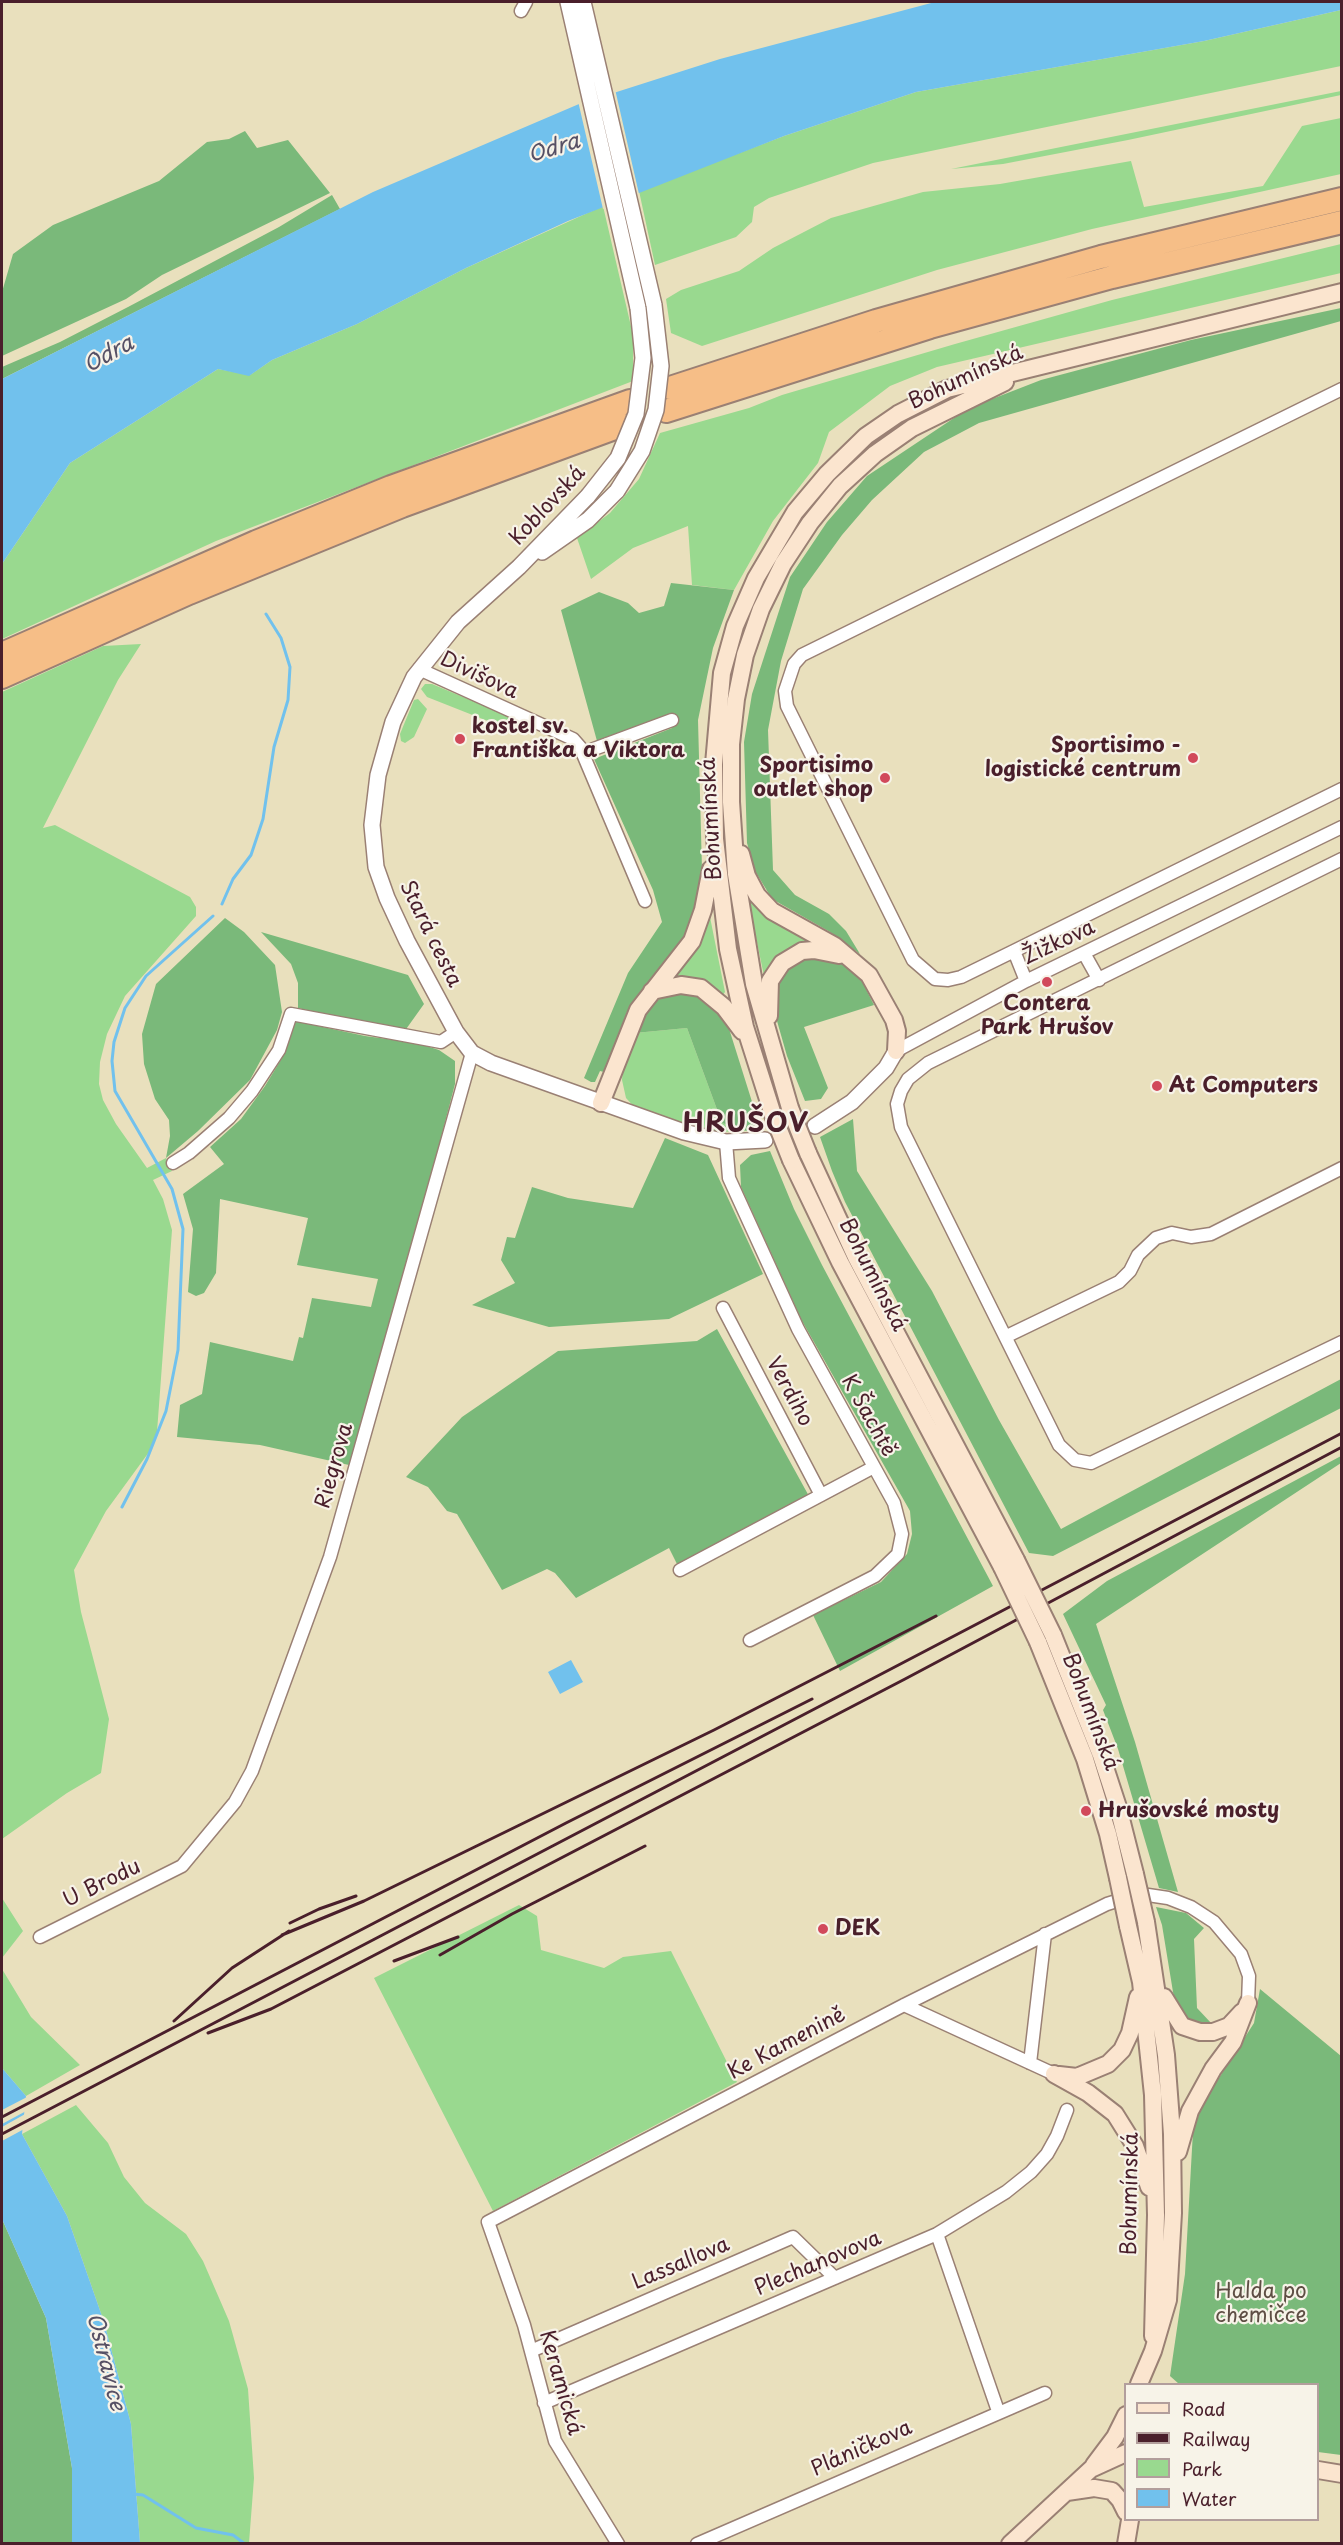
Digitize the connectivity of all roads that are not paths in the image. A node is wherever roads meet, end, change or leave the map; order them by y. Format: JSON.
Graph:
{"nodes":[{"id":1,"x":568,"y":2,"type":"edge"},
{"id":2,"x":583,"y":2,"type":"edge"},
{"id":3,"x":1341,"y":199,"type":"edge"},
{"id":4,"x":1341,"y":222,"type":"edge"},
{"id":5,"x":1341,"y":292,"type":"edge"},
{"id":6,"x":1059,"y":361,"type":"junction"},
{"id":7,"x":670,"y":388,"type":"dead end"},
{"id":8,"x":1341,"y":389,"type":"edge"},
{"id":9,"x":630,"y":401,"type":"dead end"},
{"id":10,"x":666,"y":411,"type":"dead end"},
{"id":11,"x":623,"y":425,"type":"dead end"},
{"id":12,"x":519,"y":567,"type":"junction"},
{"id":13,"x":2,"y":654,"type":"edge"},
{"id":14,"x":419,"y":669,"type":"junction"},
{"id":15,"x":2,"y":677,"type":"edge"},
{"id":16,"x":672,"y":720,"type":"dead end"},
{"id":17,"x":583,"y":753,"type":"junction"},
{"id":18,"x":1341,"y":789,"type":"edge"},
{"id":19,"x":731,"y":802,"type":"junction"},
{"id":20,"x":1341,"y":827,"type":"edge"},
{"id":21,"x":715,"y":839,"type":"junction"},
{"id":22,"x":1341,"y":859,"type":"edge"},
{"id":23,"x":645,"y":901,"type":"dead end"},
{"id":24,"x":1014,"y":951,"type":"junction"},
{"id":25,"x":1085,"y":955,"type":"junction"},
{"id":26,"x":854,"y":960,"type":"junction"},
{"id":27,"x":1099,"y":980,"type":"junction"},
{"id":28,"x":1026,"y":981,"type":"junction"},
{"id":29,"x":652,"y":991,"type":"junction"},
{"id":30,"x":456,"y":1032,"type":"junction"},
{"id":31,"x":896,"y":1051,"type":"junction"},
{"id":32,"x":472,"y":1053,"type":"junction"},
{"id":33,"x":774,"y":1060,"type":"junction"},
{"id":34,"x":756,"y":1065,"type":"junction"},
{"id":35,"x":601,"y":1103,"type":"junction"},
{"id":36,"x":815,"y":1125,"type":"dead end"},
{"id":37,"x":765,"y":1140,"type":"dead end"},
{"id":38,"x":726,"y":1142,"type":"junction"},
{"id":39,"x":173,"y":1163,"type":"dead end"},
{"id":40,"x":1341,"y":1168,"type":"edge"},
{"id":41,"x":723,"y":1308,"type":"dead end"},
{"id":42,"x":1006,"y":1336,"type":"junction"},
{"id":43,"x":1341,"y":1342,"type":"edge"},
{"id":44,"x":874,"y":1467,"type":"junction"},
{"id":45,"x":821,"y":1495,"type":"junction"},
{"id":46,"x":1009,"y":1563,"type":"junction"},
{"id":47,"x":680,"y":1570,"type":"dead end"},
{"id":48,"x":1046,"y":1639,"type":"junction"},
{"id":49,"x":750,"y":1640,"type":"dead end"},
{"id":50,"x":182,"y":1866,"type":"joint"},
{"id":51,"x":1045,"y":1934,"type":"junction"},
{"id":52,"x":40,"y":1937,"type":"dead end"},
{"id":53,"x":1155,"y":1969,"type":"junction"},
{"id":54,"x":1141,"y":1982,"type":"junction"},
{"id":55,"x":1248,"y":2003,"type":"junction"},
{"id":56,"x":904,"y":2006,"type":"junction"},
{"id":57,"x":1030,"y":2063,"type":"junction"},
{"id":58,"x":1054,"y":2074,"type":"junction"},
{"id":59,"x":1067,"y":2110,"type":"dead end"},
{"id":60,"x":1173,"y":2174,"type":"junction"},
{"id":61,"x":1156,"y":2215,"type":"junction"},
{"id":62,"x":488,"y":2222,"type":"joint"},
{"id":63,"x":937,"y":2234,"type":"junction"},
{"id":64,"x":835,"y":2278,"type":"junction"},
{"id":65,"x":531,"y":2351,"type":"junction"},
{"id":66,"x":1153,"y":2351,"type":"junction"},
{"id":67,"x":1140,"y":2383,"type":"edge"},
{"id":68,"x":1149,"y":2383,"type":"edge"},
{"id":69,"x":1045,"y":2393,"type":"dead end"},
{"id":70,"x":544,"y":2403,"type":"junction"},
{"id":71,"x":998,"y":2411,"type":"junction"},
{"id":72,"x":1124,"y":2417,"type":"edge"},
{"id":73,"x":1124,"y":2453,"type":"edge"},
{"id":74,"x":1091,"y":2469,"type":"junction"},
{"id":75,"x":1319,"y":2470,"type":"edge"},
{"id":76,"x":1341,"y":2474,"type":"edge"},
{"id":77,"x":1067,"y":2492,"type":"junction"},
{"id":78,"x":1124,"y":2509,"type":"edge"},
{"id":79,"x":1128,"y":2521,"type":"edge"},
{"id":80,"x":618,"y":2544,"type":"edge"},
{"id":81,"x":697,"y":2544,"type":"edge"},
{"id":82,"x":1010,"y":2544,"type":"edge"},
{"id":83,"x":1126,"y":2544,"type":"edge"}],
"edges":[{"from":1,"to":12,"type":"street","name":"Koblovská","bridge":true},
{"from":2,"to":12,"type":"street","name":"Koblovská","bridge":true},
{"from":3,"to":7,"type":"highway"},
{"from":4,"to":10,"type":"highway"},
{"from":5,"to":6,"type":"main road","name":"Bohumínská"},
{"from":6,"to":19,"type":"main road","name":"Bohumínská"},
{"from":6,"to":21,"type":"main road","name":"Bohumínská"},
{"from":8,"to":24,"type":"street"},
{"from":9,"to":13,"type":"highway"},
{"from":11,"to":15,"type":"highway"},
{"from":12,"to":14,"type":"street","name":"Stará cesta"},
{"from":14,"to":17,"type":"street","name":"Divišova"},
{"from":14,"to":30,"type":"street","name":"Stará cesta"},
{"from":16,"to":17,"type":"street"},
{"from":17,"to":23,"type":"street","name":"Divišova"},
{"from":18,"to":24,"type":"street"},
{"from":19,"to":26,"type":"main road"},
{"from":19,"to":33,"type":"main road","name":"Bohumínská"},
{"from":20,"to":25,"type":"street","name":"Žižkova"},
{"from":21,"to":29,"type":"main road"},
{"from":21,"to":34,"type":"main road","name":"Bohumínská"},
{"from":22,"to":27,"type":"street"},
{"from":24,"to":28,"type":"street"},
{"from":25,"to":27,"type":"street"},
{"from":25,"to":28,"type":"street","name":"Žižkova"},
{"from":26,"to":31,"type":"main road"},
{"from":26,"to":33,"type":"main road"},
{"from":27,"to":42,"type":"street"},
{"from":28,"to":31,"type":"street","name":"Žižkova"},
{"from":29,"to":34,"type":"main road"},
{"from":29,"to":35,"type":"main road"},
{"from":30,"to":32,"type":"street","name":"Stará cesta"},
{"from":30,"to":39,"type":"street"},
{"from":31,"to":36,"type":"street","name":"Žižkova"},
{"from":32,"to":35,"type":"street","name":"Stará cesta"},
{"from":32,"to":50,"type":"street","name":"Riegrova"},
{"from":33,"to":46,"type":"main road","name":"Bohumínská","bridge":true},
{"from":34,"to":46,"type":"main road","name":"Bohumínská","bridge":true},
{"from":35,"to":38,"type":"street","name":"Stará cesta"},
{"from":37,"to":38,"type":"street","name":"Stará cesta"},
{"from":38,"to":44,"type":"street","name":"K Šachtě"},
{"from":40,"to":42,"type":"street"},
{"from":41,"to":45,"type":"street","name":"Verdiho"},
{"from":42,"to":43,"type":"street"},
{"from":44,"to":45,"type":"street"},
{"from":44,"to":49,"type":"street","name":"K Šachtě"},
{"from":45,"to":47,"type":"street"},
{"from":46,"to":48,"type":"main road","name":"Bohumínská","bridge":true},
{"from":48,"to":53,"type":"main road","name":"Bohumínská","bridge":true},
{"from":48,"to":54,"type":"main road","name":"Bohumínská","bridge":true},
{"from":50,"to":52,"type":"street","name":"U Brodu"},
{"from":51,"to":55,"type":"street","name":"Ke Kamenině"},
{"from":51,"to":56,"type":"street","name":"Ke Kamenině"},
{"from":51,"to":57,"type":"street"},
{"from":53,"to":55,"type":"main road"},
{"from":53,"to":60,"type":"main road","name":"Bohumínská"},
{"from":54,"to":58,"type":"main road"},
{"from":54,"to":61,"type":"main road","name":"Bohumínská"},
{"from":55,"to":60,"type":"main road"},
{"from":56,"to":57,"type":"street"},
{"from":56,"to":62,"type":"street","name":"Ke Kamenině"},
{"from":57,"to":58,"type":"street"},
{"from":58,"to":61,"type":"main road"},
{"from":59,"to":63,"type":"street","name":"Plechanovova"},
{"from":60,"to":66,"type":"main road","name":"Bohumínská"},
{"from":61,"to":66,"type":"main road","name":"Bohumínská"},
{"from":62,"to":65,"type":"street","name":"Keramická"},
{"from":63,"to":64,"type":"street","name":"Plechanovova"},
{"from":63,"to":71,"type":"street"},
{"from":64,"to":65,"type":"street","name":"Lassallova"},
{"from":64,"to":70,"type":"street","name":"Plechanovova"},
{"from":65,"to":70,"type":"street","name":"Keramická"},
{"from":66,"to":67,"type":"main road"},
{"from":66,"to":68,"type":"main road","name":"Bohumínská"},
{"from":69,"to":71,"type":"street","name":"Pláničkova"},
{"from":70,"to":80,"type":"street","name":"Keramická"},
{"from":71,"to":81,"type":"street","name":"Pláničkova"},
{"from":72,"to":74,"type":"main road"},
{"from":73,"to":74,"type":"main road"},
{"from":74,"to":77,"type":"main road"},
{"from":75,"to":76,"type":"main road"},
{"from":77,"to":78,"type":"main road"},
{"from":77,"to":82,"type":"main road"},
{"from":79,"to":83,"type":"main road"}]}
